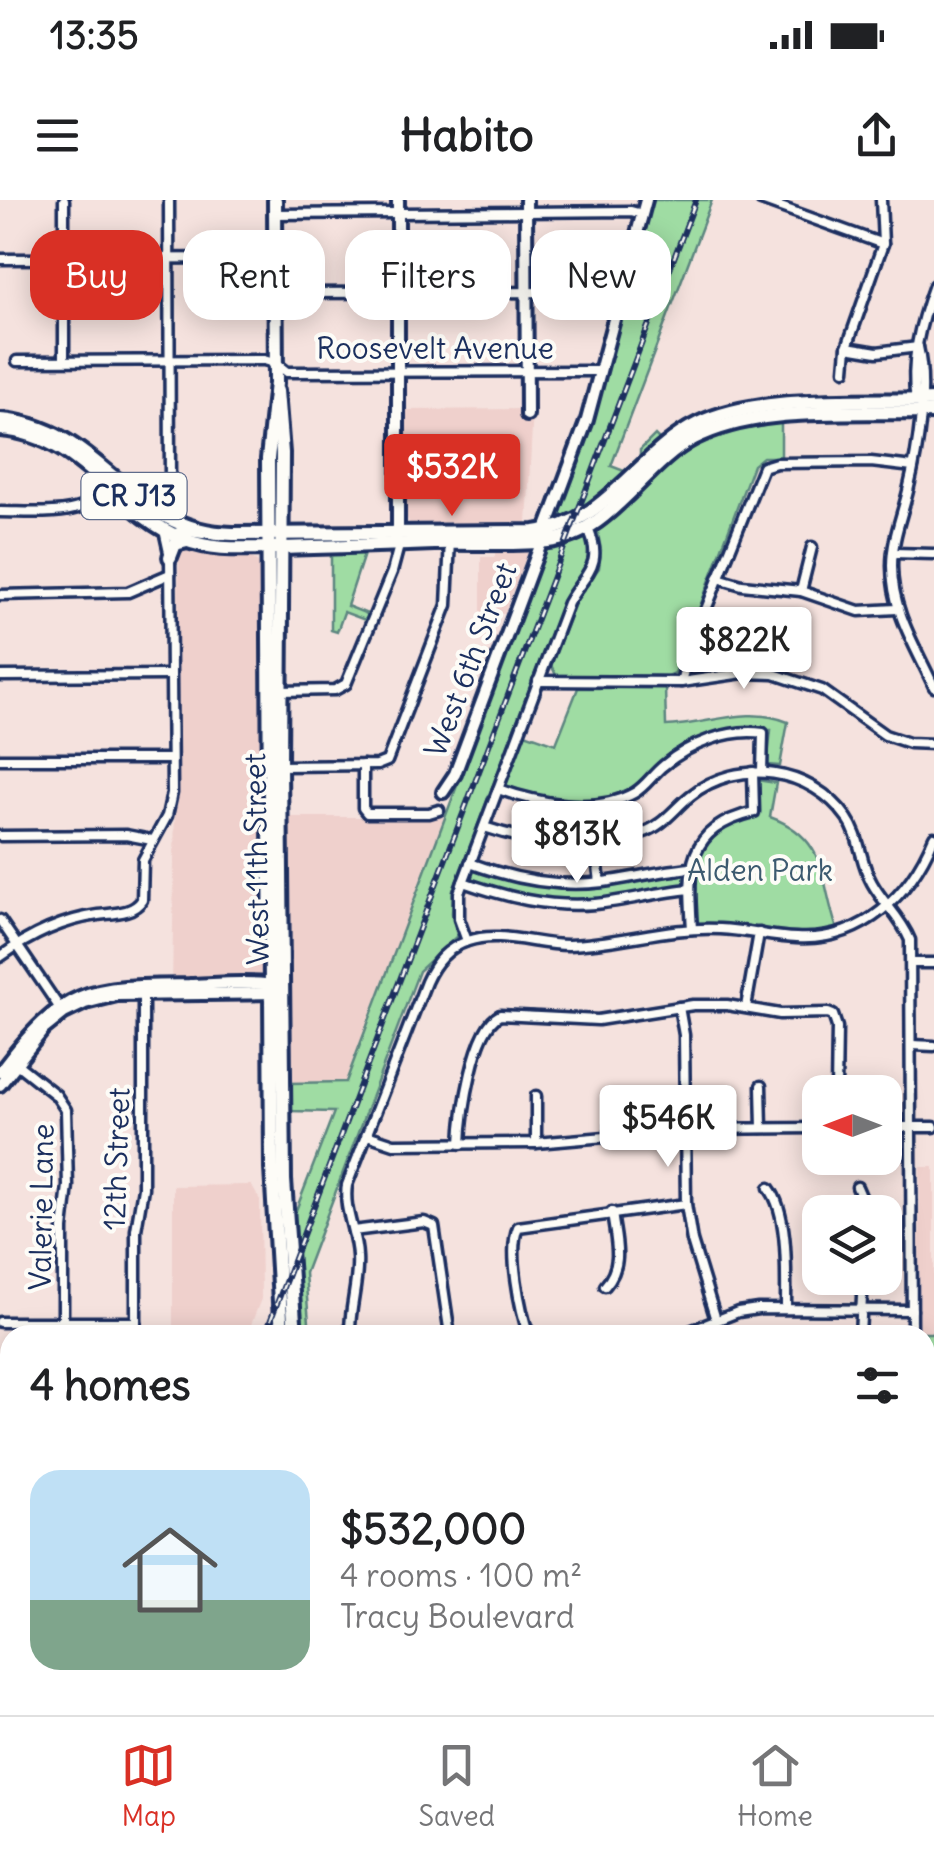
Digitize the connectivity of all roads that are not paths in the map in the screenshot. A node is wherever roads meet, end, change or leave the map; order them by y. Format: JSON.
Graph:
{"nodes":[{"id":1,"x":64,"y":200,"type":"edge"},
{"id":2,"x":169,"y":200,"type":"edge"},
{"id":3,"x":398,"y":200,"type":"edge"},
{"id":4,"x":646,"y":200,"type":"edge"},
{"id":5,"x":761,"y":200,"type":"edge"},
{"id":6,"x":881,"y":200,"type":"edge"},
{"id":7,"x":526,"y":206,"type":"edge"},
{"id":8,"x":275,"y":207,"type":"edge"},
{"id":9,"x":398,"y":213,"type":"junction"},
{"id":10,"x":642,"y":214,"type":"junction"},
{"id":11,"x":64,"y":230,"type":"edge"},
{"id":12,"x":398,"y":230,"type":"edge"},
{"id":13,"x":638,"y":230,"type":"edge"},
{"id":14,"x":883,"y":244,"type":"junction"},
{"id":15,"x":0,"y":258,"type":"edge"},
{"id":16,"x":30,"y":258,"type":"edge"},
{"id":17,"x":163,"y":258,"type":"edge"},
{"id":18,"x":169,"y":258,"type":"junction"},
{"id":19,"x":183,"y":258,"type":"edge"},
{"id":20,"x":934,"y":285,"type":"edge"},
{"id":21,"x":511,"y":290,"type":"edge"},
{"id":22,"x":526,"y":290,"type":"junction"},
{"id":23,"x":531,"y":290,"type":"edge"},
{"id":24,"x":64,"y":320,"type":"edge"},
{"id":25,"x":276,"y":320,"type":"edge"},
{"id":26,"x":398,"y":320,"type":"edge"},
{"id":27,"x":614,"y":320,"type":"edge"},
{"id":28,"x":848,"y":347,"type":"junction"},
{"id":29,"x":918,"y":347,"type":"junction"},
{"id":30,"x":64,"y":360,"type":"junction"},
{"id":31,"x":169,"y":360,"type":"junction"},
{"id":32,"x":17,"y":361,"type":"dead end"},
{"id":33,"x":527,"y":370,"type":"junction"},
{"id":34,"x":845,"y":370,"type":"dead end"},
{"id":35,"x":276,"y":371,"type":"junction"},
{"id":36,"x":398,"y":371,"type":"junction"},
{"id":37,"x":600,"y":371,"type":"junction"},
{"id":38,"x":922,"y":404,"type":"edge"},
{"id":39,"x":934,"y":412,"type":"edge"},
{"id":40,"x":527,"y":415,"type":"dead end"},
{"id":41,"x":0,"y":420,"type":"edge"},
{"id":42,"x":0,"y":429,"type":"edge"},
{"id":43,"x":913,"y":468,"type":"junction"},
{"id":44,"x":170,"y":484,"type":"junction"},
{"id":45,"x":114,"y":485,"type":"junction"},
{"id":46,"x":556,"y":503,"type":"junction"},
{"id":47,"x":151,"y":510,"type":"junction"},
{"id":48,"x":0,"y":512,"type":"edge"},
{"id":49,"x":579,"y":524,"type":"junction"},
{"id":50,"x":170,"y":526,"type":"junction"},
{"id":51,"x":487,"y":533,"type":"junction"},
{"id":52,"x":544,"y":536,"type":"junction"},
{"id":53,"x":398,"y":539,"type":"junction"},
{"id":54,"x":187,"y":540,"type":"junction"},
{"id":55,"x":276,"y":541,"type":"junction"},
{"id":56,"x":448,"y":543,"type":"junction"},
{"id":57,"x":812,"y":547,"type":"dead end"},
{"id":58,"x":893,"y":553,"type":"junction"},
{"id":59,"x":934,"y":554,"type":"edge"},
{"id":60,"x":170,"y":557,"type":"junction"},
{"id":61,"x":170,"y":574,"type":"junction"},
{"id":62,"x":718,"y":578,"type":"junction"},
{"id":63,"x":802,"y":591,"type":"junction"},
{"id":64,"x":0,"y":595,"type":"edge"},
{"id":65,"x":898,"y":608,"type":"junction"},
{"id":66,"x":169,"y":675,"type":"junction"},
{"id":67,"x":0,"y":676,"type":"edge"},
{"id":68,"x":538,"y":681,"type":"junction"},
{"id":69,"x":681,"y":682,"type":"junction"},
{"id":70,"x":934,"y":688,"type":"edge"},
{"id":71,"x":276,"y":691,"type":"junction"},
{"id":72,"x":934,"y":744,"type":"edge"},
{"id":73,"x":170,"y":758,"type":"junction"},
{"id":74,"x":0,"y":759,"type":"edge"},
{"id":75,"x":363,"y":765,"type":"junction"},
{"id":76,"x":276,"y":766,"type":"junction"},
{"id":77,"x":758,"y":772,"type":"junction"},
{"id":78,"x":498,"y":789,"type":"junction"},
{"id":79,"x":443,"y":792,"type":"dead end"},
{"id":80,"x":439,"y":810,"type":"dead end"},
{"id":81,"x":484,"y":827,"type":"junction"},
{"id":82,"x":0,"y":836,"type":"edge"},
{"id":83,"x":934,"y":837,"type":"edge"},
{"id":84,"x":152,"y":840,"type":"junction"},
{"id":85,"x":596,"y":843,"type":"junction"},
{"id":86,"x":470,"y":863,"type":"junction"},
{"id":87,"x":690,"y":868,"type":"junction"},
{"id":88,"x":462,"y":882,"type":"junction"},
{"id":89,"x":600,"y":882,"type":"junction"},
{"id":90,"x":690,"y":889,"type":"junction"},
{"id":91,"x":889,"y":906,"type":"junction"},
{"id":92,"x":0,"y":920,"type":"edge"},
{"id":93,"x":692,"y":929,"type":"junction"},
{"id":94,"x":758,"y":933,"type":"junction"},
{"id":95,"x":467,"y":941,"type":"junction"},
{"id":96,"x":18,"y":944,"type":"junction"},
{"id":97,"x":0,"y":957,"type":"edge"},
{"id":98,"x":911,"y":963,"type":"junction"},
{"id":99,"x":934,"y":963,"type":"edge"},
{"id":100,"x":143,"y":990,"type":"junction"},
{"id":101,"x":275,"y":990,"type":"junction"},
{"id":102,"x":746,"y":1007,"type":"junction"},
{"id":103,"x":679,"y":1008,"type":"junction"},
{"id":104,"x":61,"y":1010,"type":"junction"},
{"id":105,"x":912,"y":1046,"type":"junction"},
{"id":106,"x":934,"y":1046,"type":"edge"},
{"id":107,"x":13,"y":1061,"type":"junction"},
{"id":108,"x":0,"y":1072,"type":"edge"},
{"id":109,"x":836,"y":1075,"type":"edge"},
{"id":110,"x":0,"y":1085,"type":"edge"},
{"id":111,"x":761,"y":1086,"type":"dead end"},
{"id":112,"x":536,"y":1096,"type":"dead end"},
{"id":113,"x":610,"y":1097,"type":"dead end"},
{"id":114,"x":902,"y":1127,"type":"edge"},
{"id":115,"x":912,"y":1127,"type":"junction"},
{"id":116,"x":934,"y":1127,"type":"edge"},
{"id":117,"x":762,"y":1128,"type":"junction"},
{"id":118,"x":802,"y":1128,"type":"edge"},
{"id":119,"x":686,"y":1130,"type":"junction"},
{"id":120,"x":366,"y":1135,"type":"junction"},
{"id":121,"x":611,"y":1136,"type":"junction"},
{"id":122,"x":536,"y":1143,"type":"junction"},
{"id":123,"x":462,"y":1144,"type":"junction"},
{"id":124,"x":857,"y":1187,"type":"dead end"},
{"id":125,"x":768,"y":1188,"type":"dead end"},
{"id":126,"x":861,"y":1195,"type":"edge"},
{"id":127,"x":686,"y":1204,"type":"junction"},
{"id":128,"x":612,"y":1212,"type":"junction"},
{"id":129,"x":354,"y":1231,"type":"junction"},
{"id":130,"x":604,"y":1286,"type":"dead end"},
{"id":131,"x":860,"y":1295,"type":"edge"},
{"id":132,"x":786,"y":1308,"type":"junction"},
{"id":133,"x":859,"y":1310,"type":"junction"},
{"id":134,"x":912,"y":1310,"type":"junction"},
{"id":135,"x":716,"y":1320,"type":"junction"},
{"id":136,"x":0,"y":1322,"type":"edge"},
{"id":137,"x":62,"y":1322,"type":"junction"},
{"id":138,"x":136,"y":1322,"type":"joint"},
{"id":139,"x":281,"y":1325,"type":"edge"},
{"id":140,"x":295,"y":1325,"type":"edge"},
{"id":141,"x":350,"y":1325,"type":"edge"},
{"id":142,"x":449,"y":1325,"type":"edge"},
{"id":143,"x":527,"y":1325,"type":"edge"},
{"id":144,"x":704,"y":1325,"type":"edge"},
{"id":145,"x":860,"y":1325,"type":"edge"},
{"id":146,"x":912,"y":1325,"type":"edge"}],
"edges":[{"from":1,"to":11,"type":"street"},
{"from":2,"to":18,"type":"street"},
{"from":3,"to":9,"type":"street"},
{"from":4,"to":10,"type":"street","name":"West 6th Street"},
{"from":5,"to":14,"type":"street"},
{"from":6,"to":14,"type":"street"},
{"from":7,"to":9,"type":"street"},
{"from":7,"to":10,"type":"street"},
{"from":7,"to":22,"type":"street"},
{"from":8,"to":9,"type":"street"},
{"from":9,"to":12,"type":"street"},
{"from":10,"to":13,"type":"street","name":"West 6th Street"},
{"from":14,"to":28,"type":"street"},
{"from":15,"to":16,"type":"street"},
{"from":17,"to":18,"type":"street"},
{"from":18,"to":19,"type":"street"},
{"from":18,"to":31,"type":"street"},
{"from":20,"to":29,"type":"street"},
{"from":21,"to":22,"type":"street"},
{"from":22,"to":23,"type":"street"},
{"from":22,"to":33,"type":"street"},
{"from":24,"to":30,"type":"street"},
{"from":25,"to":35,"type":"main road","name":"West 11th Street"},
{"from":26,"to":36,"type":"street"},
{"from":27,"to":37,"type":"street","name":"West 6th Street"},
{"from":28,"to":29,"type":"street"},
{"from":28,"to":34,"type":"street"},
{"from":29,"to":38,"type":"street"},
{"from":30,"to":31,"type":"street","name":"Roosevelt Avenue"},
{"from":30,"to":32,"type":"street","name":"Roosevelt Avenue"},
{"from":31,"to":35,"type":"street","name":"Roosevelt Avenue"},
{"from":31,"to":44,"type":"street"},
{"from":33,"to":36,"type":"street","name":"Roosevelt Avenue"},
{"from":33,"to":37,"type":"street","name":"Roosevelt Avenue"},
{"from":33,"to":40,"type":"street"},
{"from":35,"to":36,"type":"street","name":"Roosevelt Avenue"},
{"from":35,"to":55,"type":"main road","name":"West 11th Street"},
{"from":36,"to":53,"type":"street"},
{"from":37,"to":46,"type":"street","name":"West 6th Street"},
{"from":38,"to":39,"type":"main road"},
{"from":38,"to":43,"type":"street"},
{"from":38,"to":49,"type":"main road"},
{"from":41,"to":45,"type":"main road","number":"CR J13"},
{"from":42,"to":45,"type":"main road","number":"CR J13"},
{"from":43,"to":58,"type":"street"},
{"from":43,"to":62,"type":"street"},
{"from":44,"to":47,"type":"main road"},
{"from":44,"to":50,"type":"street"},
{"from":45,"to":47,"type":"main road","number":"CR J13"},
{"from":45,"to":48,"type":"street"},
{"from":45,"to":50,"type":"main road","number":"CR J13"},
{"from":46,"to":49,"type":"street"},
{"from":46,"to":52,"type":"street","name":"West 6th Street"},
{"from":47,"to":50,"type":"main road","number":"CR J13"},
{"from":49,"to":52,"type":"main road"},
{"from":49,"to":68,"type":"street"},
{"from":50,"to":54,"type":"main road","number":"CR J13"},
{"from":50,"to":55,"type":"main road","number":"CR J13"},
{"from":50,"to":60,"type":"street"},
{"from":51,"to":52,"type":"main road"},
{"from":51,"to":53,"type":"main road"},
{"from":51,"to":56,"type":"street"},
{"from":52,"to":56,"type":"main road"},
{"from":52,"to":79,"type":"street","name":"West 6th Street"},
{"from":53,"to":55,"type":"main road"},
{"from":53,"to":55,"type":"main road"},
{"from":53,"to":56,"type":"main road"},
{"from":53,"to":71,"type":"street"},
{"from":54,"to":55,"type":"main road","number":"CR J13"},
{"from":54,"to":60,"type":"main road"},
{"from":55,"to":71,"type":"main road","name":"West 11th Street"},
{"from":56,"to":75,"type":"street"},
{"from":57,"to":63,"type":"street"},
{"from":58,"to":59,"type":"street"},
{"from":58,"to":65,"type":"street"},
{"from":60,"to":61,"type":"street"},
{"from":61,"to":64,"type":"street"},
{"from":61,"to":66,"type":"street"},
{"from":62,"to":63,"type":"street"},
{"from":62,"to":69,"type":"street"},
{"from":63,"to":65,"type":"street"},
{"from":65,"to":70,"type":"street"},
{"from":66,"to":67,"type":"street"},
{"from":66,"to":73,"type":"street"},
{"from":68,"to":69,"type":"street"},
{"from":68,"to":78,"type":"street"},
{"from":69,"to":72,"type":"street"},
{"from":71,"to":76,"type":"main road","name":"West 11th Street"},
{"from":73,"to":74,"type":"street"},
{"from":73,"to":84,"type":"street"},
{"from":75,"to":76,"type":"street"},
{"from":75,"to":80,"type":"street"},
{"from":76,"to":101,"type":"main road","name":"West 11th Street"},
{"from":77,"to":78,"type":"street"},
{"from":77,"to":85,"type":"street"},
{"from":77,"to":87,"type":"street"},
{"from":77,"to":91,"type":"street"},
{"from":78,"to":81,"type":"street"},
{"from":81,"to":85,"type":"street"},
{"from":81,"to":86,"type":"street"},
{"from":82,"to":84,"type":"street"},
{"from":83,"to":91,"type":"street"},
{"from":84,"to":96,"type":"street"},
{"from":85,"to":89,"type":"street"},
{"from":86,"to":88,"type":"street"},
{"from":86,"to":89,"type":"street"},
{"from":87,"to":89,"type":"street"},
{"from":87,"to":90,"type":"street"},
{"from":88,"to":90,"type":"street"},
{"from":88,"to":95,"type":"street"},
{"from":90,"to":93,"type":"street"},
{"from":91,"to":94,"type":"street"},
{"from":91,"to":98,"type":"street"},
{"from":92,"to":96,"type":"street"},
{"from":93,"to":94,"type":"street"},
{"from":93,"to":95,"type":"street"},
{"from":94,"to":102,"type":"street"},
{"from":95,"to":120,"type":"street"},
{"from":96,"to":97,"type":"street"},
{"from":96,"to":104,"type":"street"},
{"from":98,"to":99,"type":"street"},
{"from":98,"to":105,"type":"street"},
{"from":100,"to":101,"type":"street"},
{"from":100,"to":104,"type":"street"},
{"from":100,"to":138,"type":"street","name":"12th Street"},
{"from":101,"to":139,"type":"main road","name":"West 11th Street"},
{"from":101,"to":140,"type":"main road","name":"West 11th Street"},
{"from":102,"to":103,"type":"street"},
{"from":102,"to":109,"type":"street"},
{"from":103,"to":119,"type":"street"},
{"from":103,"to":123,"type":"street"},
{"from":104,"to":107,"type":"street"},
{"from":105,"to":106,"type":"street"},
{"from":105,"to":115,"type":"street"},
{"from":107,"to":108,"type":"street"},
{"from":107,"to":110,"type":"street"},
{"from":107,"to":137,"type":"street","name":"Valerie Lane"},
{"from":111,"to":117,"type":"street"},
{"from":112,"to":122,"type":"street"},
{"from":113,"to":121,"type":"street"},
{"from":114,"to":115,"type":"street"},
{"from":115,"to":116,"type":"street"},
{"from":115,"to":134,"type":"street"},
{"from":117,"to":118,"type":"street"},
{"from":117,"to":119,"type":"street"},
{"from":119,"to":121,"type":"street"},
{"from":119,"to":127,"type":"street"},
{"from":120,"to":123,"type":"street"},
{"from":120,"to":129,"type":"street"},
{"from":121,"to":122,"type":"street"},
{"from":122,"to":123,"type":"street"},
{"from":124,"to":126,"type":"street"},
{"from":125,"to":132,"type":"street"},
{"from":127,"to":128,"type":"street"},
{"from":127,"to":135,"type":"street"},
{"from":128,"to":130,"type":"street"},
{"from":128,"to":143,"type":"street"},
{"from":129,"to":141,"type":"street"},
{"from":129,"to":142,"type":"street"},
{"from":131,"to":133,"type":"street"},
{"from":132,"to":133,"type":"street"},
{"from":132,"to":135,"type":"street"},
{"from":133,"to":134,"type":"street"},
{"from":133,"to":145,"type":"street"},
{"from":134,"to":146,"type":"street"},
{"from":135,"to":144,"type":"street"},
{"from":136,"to":137,"type":"street"},
{"from":137,"to":138,"type":"street"}]}
